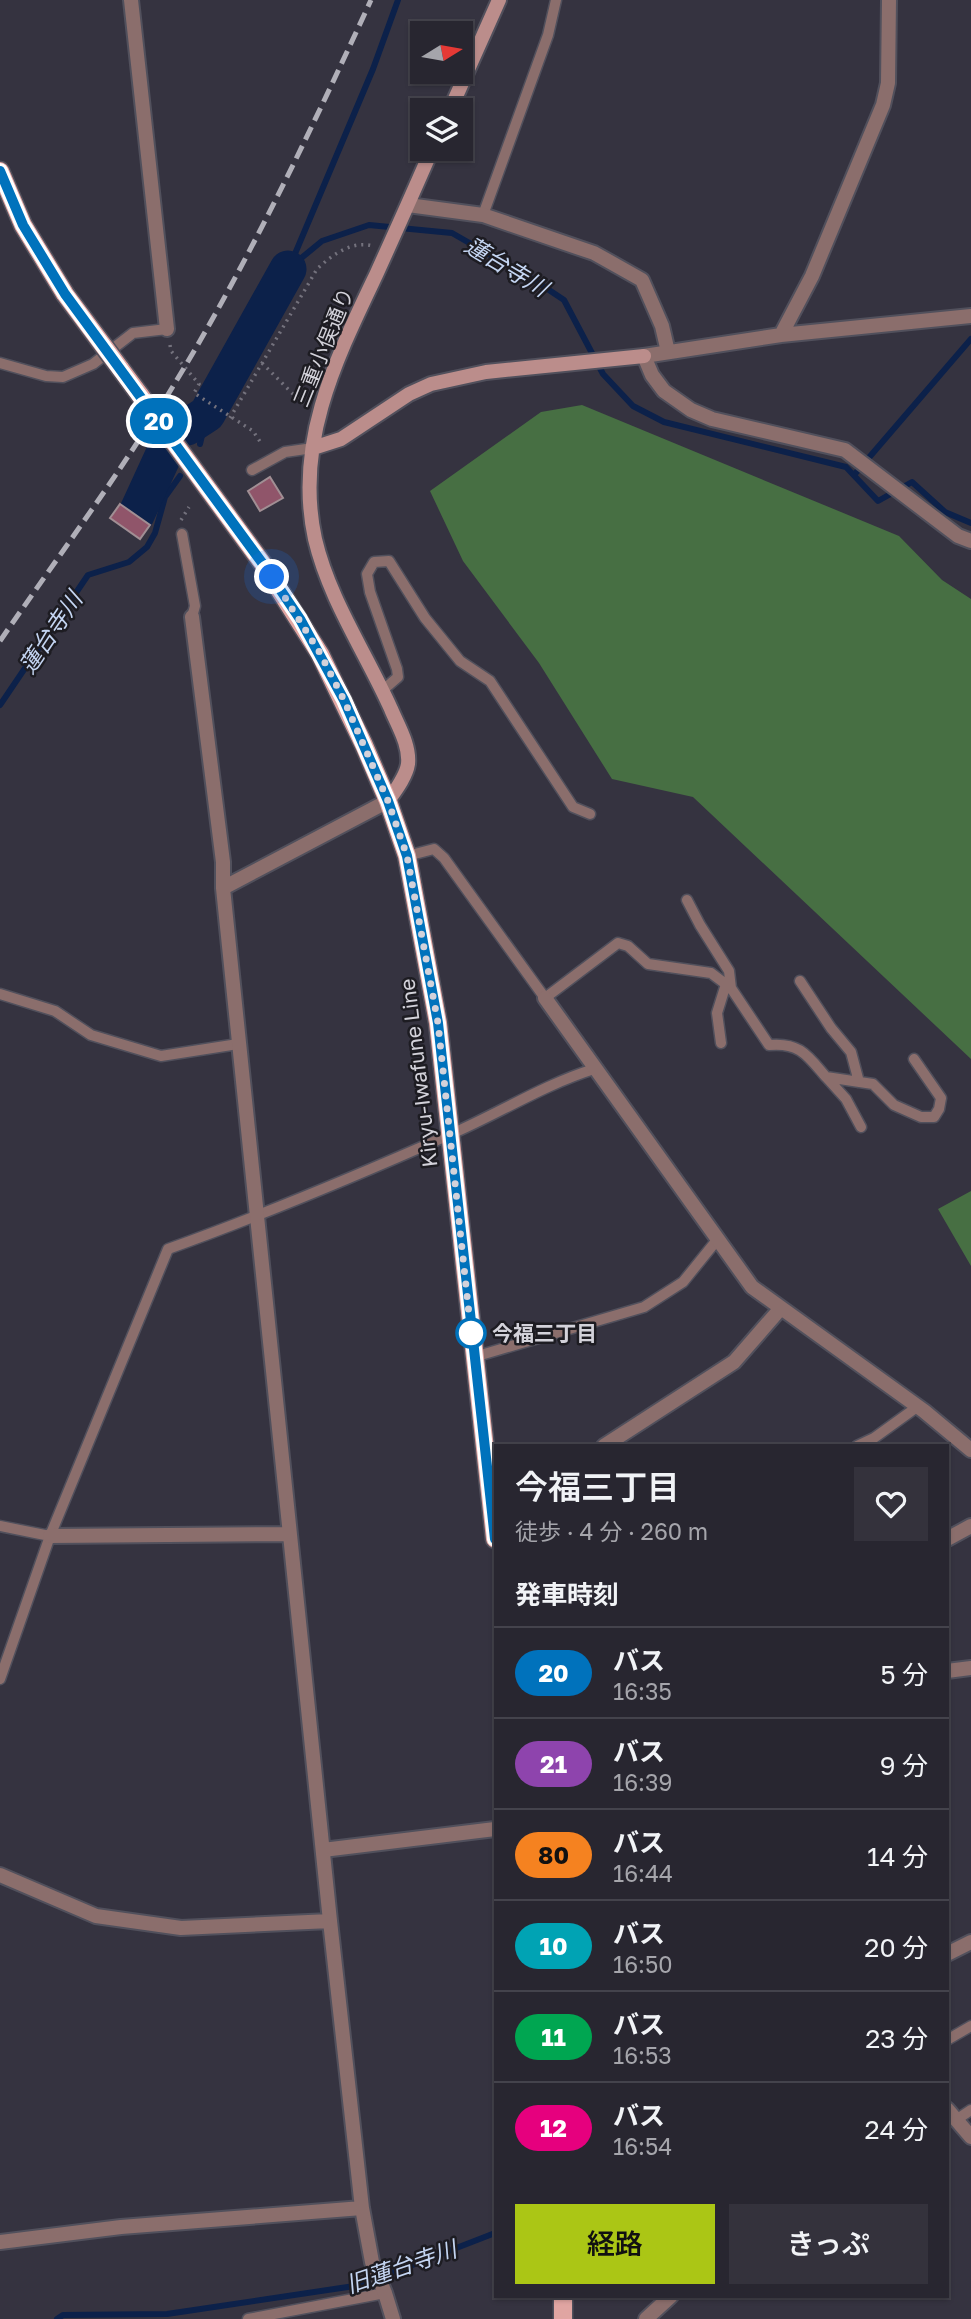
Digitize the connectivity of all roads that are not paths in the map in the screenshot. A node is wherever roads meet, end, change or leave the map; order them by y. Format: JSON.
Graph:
{"nodes":[{"id":1,"x":131,"y":0,"type":"edge"},
{"id":2,"x":499,"y":0,"type":"edge"},
{"id":3,"x":556,"y":0,"type":"edge"},
{"id":4,"x":889,"y":0,"type":"edge"},
{"id":5,"x":455,"y":98,"type":"edge"},
{"id":6,"x":427,"y":161,"type":"edge"},
{"id":7,"x":0,"y":171,"type":"edge"},
{"id":8,"x":405,"y":210,"type":"junction"},
{"id":9,"x":483,"y":215,"type":"junction"},
{"id":10,"x":971,"y":316,"type":"edge"},
{"id":11,"x":167,"y":329,"type":"joint"},
{"id":12,"x":781,"y":335,"type":"junction"},
{"id":13,"x":668,"y":352,"type":"junction"},
{"id":14,"x":645,"y":356,"type":"junction"},
{"id":15,"x":0,"y":363,"type":"edge"},
{"id":16,"x":313,"y":448,"type":"junction"},
{"id":17,"x":252,"y":470,"type":"dead end"},
{"id":18,"x":182,"y":534,"type":"dead end"},
{"id":19,"x":971,"y":541,"type":"edge"},
{"id":20,"x":192,"y":617,"type":"joint"},
{"id":21,"x":383,"y":690,"type":"junction"},
{"id":22,"x":388,"y":801,"type":"junction"},
{"id":23,"x":590,"y":814,"type":"dead end"},
{"id":24,"x":407,"y":856,"type":"junction"},
{"id":25,"x":223,"y":888,"type":"junction"},
{"id":26,"x":687,"y":900,"type":"dead end"},
{"id":27,"x":800,"y":981,"type":"dead end"},
{"id":28,"x":729,"y":986,"type":"junction"},
{"id":29,"x":0,"y":994,"type":"edge"},
{"id":30,"x":545,"y":998,"type":"junction"},
{"id":31,"x":720,"y":1043,"type":"dead end"},
{"id":32,"x":238,"y":1044,"type":"junction"},
{"id":33,"x":914,"y":1059,"type":"dead end"},
{"id":34,"x":594,"y":1069,"type":"junction"},
{"id":35,"x":826,"y":1077,"type":"junction"},
{"id":36,"x":859,"y":1082,"type":"junction"},
{"id":37,"x":860,"y":1127,"type":"dead end"},
{"id":38,"x":450,"y":1135,"type":"junction"},
{"id":39,"x":257,"y":1217,"type":"junction"},
{"id":40,"x":717,"y":1240,"type":"junction"},
{"id":41,"x":781,"y":1308,"type":"junction"},
{"id":42,"x":474,"y":1357,"type":"junction"},
{"id":43,"x":917,"y":1407,"type":"junction"},
{"id":44,"x":607,"y":1444,"type":"edge"},
{"id":45,"x":861,"y":1444,"type":"edge"},
{"id":46,"x":971,"y":1450,"type":"edge"},
{"id":47,"x":492,"y":1475,"type":"edge"},
{"id":48,"x":494,"y":1518,"type":"edge"},
{"id":49,"x":0,"y":1526,"type":"edge"},
{"id":50,"x":971,"y":1526,"type":"edge"},
{"id":51,"x":289,"y":1534,"type":"junction"},
{"id":52,"x":50,"y":1536,"type":"junction"},
{"id":53,"x":949,"y":1538,"type":"edge"},
{"id":54,"x":971,"y":1668,"type":"edge"},
{"id":55,"x":949,"y":1671,"type":"edge"},
{"id":56,"x":0,"y":1679,"type":"edge"},
{"id":57,"x":494,"y":1829,"type":"edge"},
{"id":58,"x":323,"y":1850,"type":"junction"},
{"id":59,"x":0,"y":1875,"type":"edge"},
{"id":60,"x":330,"y":1921,"type":"junction"},
{"id":61,"x":971,"y":1942,"type":"edge"},
{"id":62,"x":949,"y":1953,"type":"edge"},
{"id":63,"x":971,"y":2026,"type":"edge"},
{"id":64,"x":949,"y":2039,"type":"edge"},
{"id":65,"x":971,"y":2110,"type":"edge"},
{"id":66,"x":952,"y":2114,"type":"edge"},
{"id":67,"x":971,"y":2137,"type":"edge"},
{"id":68,"x":362,"y":2208,"type":"junction"},
{"id":69,"x":0,"y":2242,"type":"edge"},
{"id":70,"x":385,"y":2293,"type":"junction"},
{"id":71,"x":564,"y":2298,"type":"edge"},
{"id":72,"x":669,"y":2298,"type":"edge"},
{"id":73,"x":248,"y":2319,"type":"edge"},
{"id":74,"x":393,"y":2319,"type":"edge"},
{"id":75,"x":563,"y":2319,"type":"edge"},
{"id":76,"x":646,"y":2319,"type":"edge"}],
"edges":[{"from":1,"to":11,"type":"street"},
{"from":2,"to":5,"type":"main road"},
{"from":3,"to":9,"type":"lane"},
{"from":4,"to":12,"type":"street"},
{"from":6,"to":8,"type":"main road","name":"三重小俣通り"},
{"from":7,"to":22,"type":"main road","name":"Kiryu-Iwafune Line","bridge":true},
{"from":8,"to":9,"type":"street"},
{"from":8,"to":16,"type":"main road","name":"三重小俣通り"},
{"from":9,"to":13,"type":"street"},
{"from":10,"to":12,"type":"street"},
{"from":11,"to":15,"type":"lane"},
{"from":12,"to":13,"type":"street"},
{"from":13,"to":14,"type":"street"},
{"from":14,"to":16,"type":"main road"},
{"from":14,"to":19,"type":"street"},
{"from":16,"to":17,"type":"lane"},
{"from":16,"to":21,"type":"main road","name":"三重小俣通り"},
{"from":18,"to":20,"type":"lane"},
{"from":20,"to":25,"type":"street"},
{"from":21,"to":22,"type":"main road","name":"三重小俣通り"},
{"from":21,"to":23,"type":"lane"},
{"from":22,"to":24,"type":"main road","name":"Kiryu-Iwafune Line"},
{"from":22,"to":25,"type":"street"},
{"from":24,"to":30,"type":"lane"},
{"from":24,"to":38,"type":"main road","name":"Kiryu-Iwafune Line"},
{"from":25,"to":32,"type":"street"},
{"from":26,"to":28,"type":"lane"},
{"from":27,"to":36,"type":"lane"},
{"from":28,"to":30,"type":"lane"},
{"from":28,"to":31,"type":"lane"},
{"from":28,"to":35,"type":"lane"},
{"from":29,"to":32,"type":"lane"},
{"from":30,"to":34,"type":"street"},
{"from":32,"to":39,"type":"street"},
{"from":33,"to":36,"type":"lane"},
{"from":34,"to":38,"type":"lane"},
{"from":34,"to":40,"type":"street"},
{"from":35,"to":36,"type":"lane"},
{"from":35,"to":37,"type":"lane"},
{"from":38,"to":39,"type":"lane"},
{"from":38,"to":42,"type":"main road","name":"Kiryu-Iwafune Line"},
{"from":39,"to":51,"type":"street"},
{"from":39,"to":52,"type":"lane"},
{"from":40,"to":41,"type":"street"},
{"from":40,"to":42,"type":"lane"},
{"from":41,"to":43,"type":"street"},
{"from":41,"to":44,"type":"street"},
{"from":42,"to":47,"type":"main road","name":"Kiryu-Iwafune Line"},
{"from":43,"to":45,"type":"lane"},
{"from":43,"to":46,"type":"street"},
{"from":47,"to":48,"type":"main road","name":"Kiryu-Iwafune Line"},
{"from":49,"to":52,"type":"lane"},
{"from":50,"to":53,"type":"street"},
{"from":51,"to":52,"type":"street"},
{"from":51,"to":58,"type":"street"},
{"from":52,"to":56,"type":"lane"},
{"from":54,"to":55,"type":"street"},
{"from":57,"to":58,"type":"street"},
{"from":58,"to":60,"type":"street"},
{"from":59,"to":60,"type":"street"},
{"from":60,"to":68,"type":"street"},
{"from":61,"to":62,"type":"street"},
{"from":63,"to":64,"type":"lane"},
{"from":65,"to":66,"type":"lane"},
{"from":66,"to":67,"type":"street"},
{"from":68,"to":69,"type":"street"},
{"from":68,"to":70,"type":"street"},
{"from":70,"to":73,"type":"lane"},
{"from":70,"to":74,"type":"street"},
{"from":71,"to":75,"type":"main road"},
{"from":72,"to":76,"type":"street"}]}
